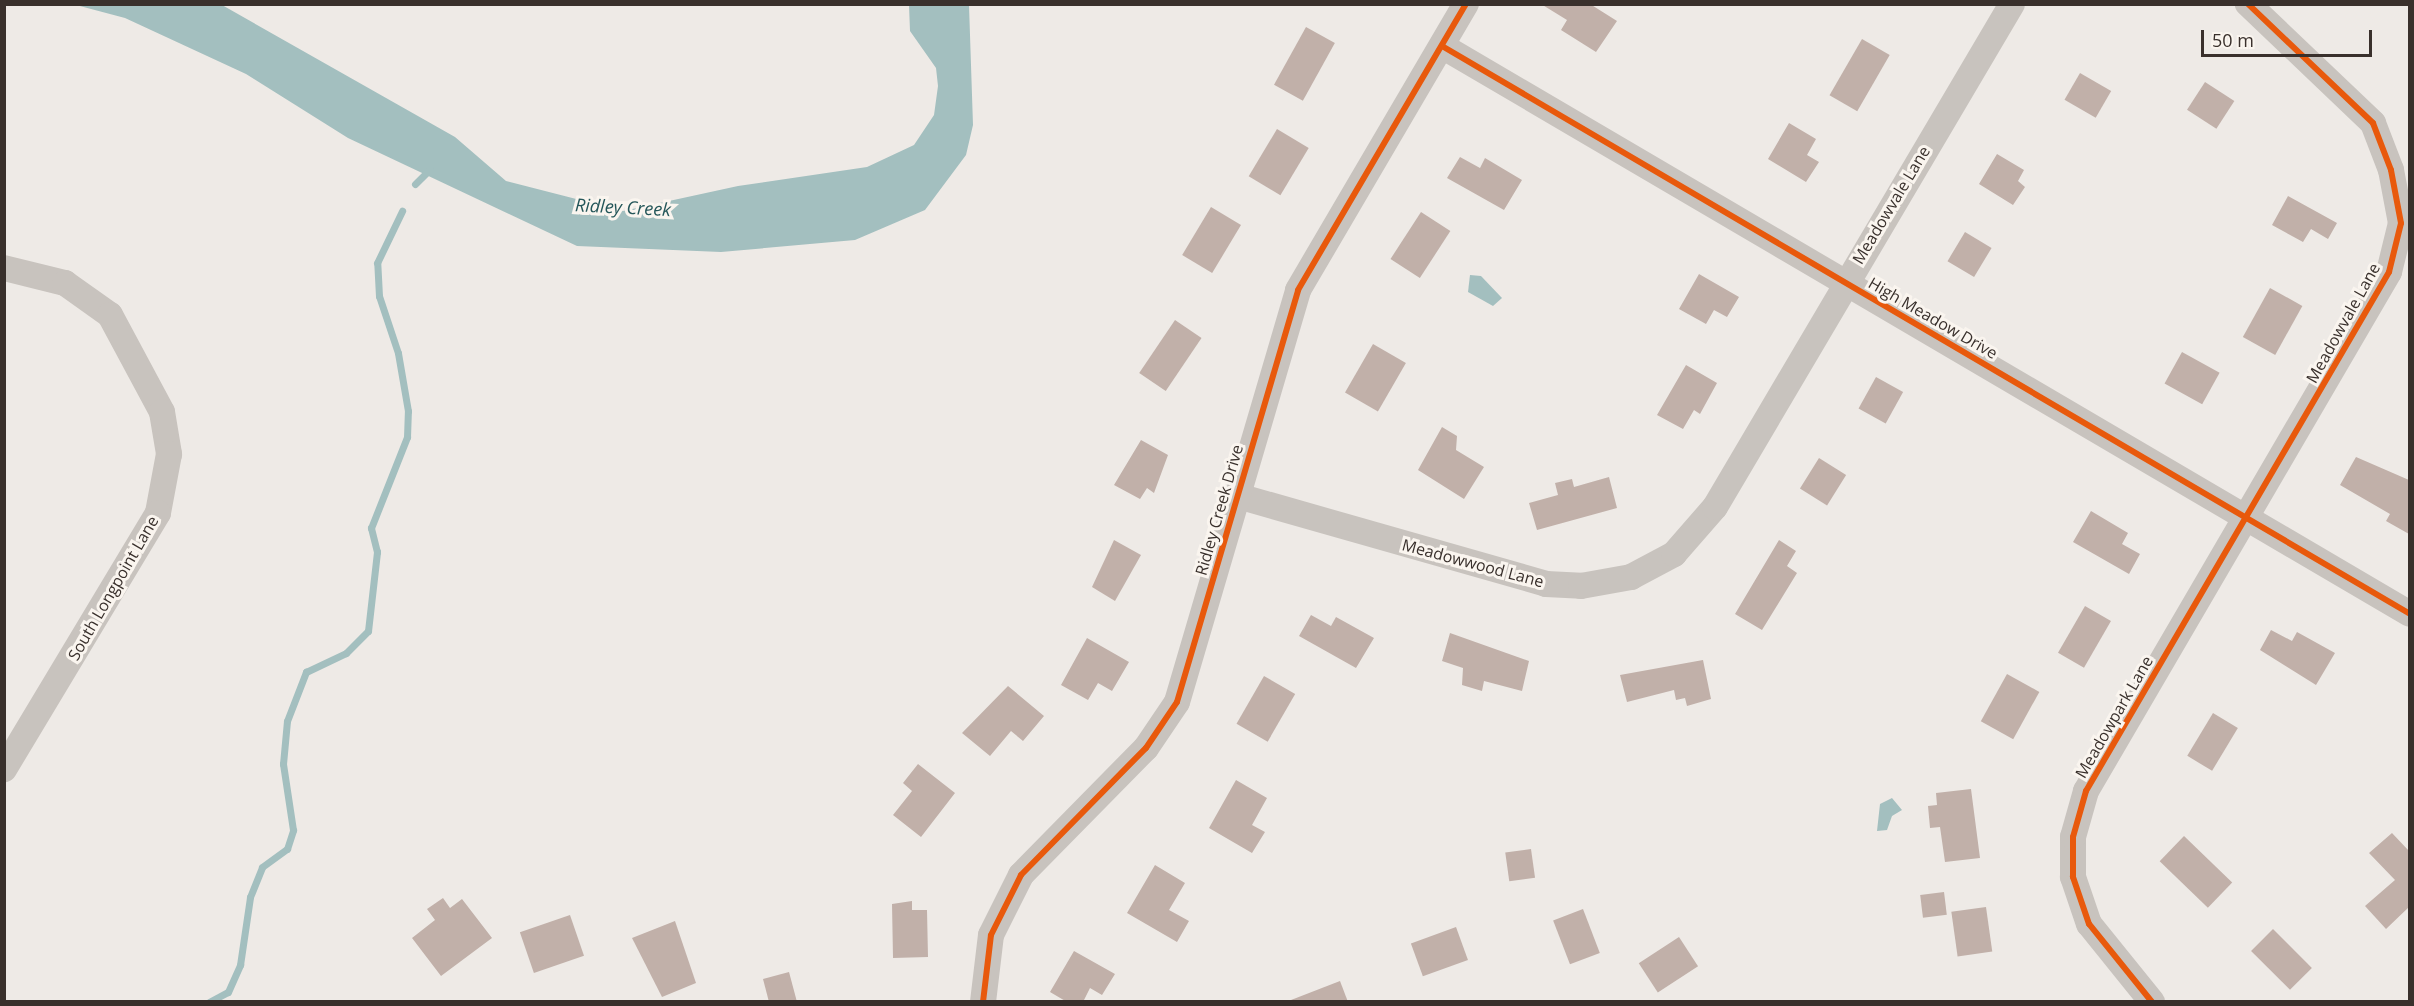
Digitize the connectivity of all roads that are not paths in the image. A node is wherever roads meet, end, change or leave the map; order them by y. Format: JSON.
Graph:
{"nodes":[{"id":1,"x":1466,"y":4,"type":"edge"},
{"id":2,"x":2012,"y":4,"type":"edge"},
{"id":3,"x":2248,"y":4,"type":"edge"},
{"id":4,"x":1442,"y":46,"type":"junction"},
{"id":5,"x":4,"y":268,"type":"edge"},
{"id":6,"x":1844,"y":282,"type":"junction"},
{"id":7,"x":1238,"y":496,"type":"junction"},
{"id":8,"x":2249,"y":515,"type":"junction"},
{"id":9,"x":2409,"y":614,"type":"edge"},
{"id":10,"x":4,"y":769,"type":"edge"},
{"id":11,"x":983,"y":1002,"type":"edge"},
{"id":12,"x":2152,"y":1002,"type":"edge"}],
"edges":[{"from":1,"to":4,"type":"street","name":"Ridley Creek Drive"},
{"from":2,"to":6,"type":"street","name":"Meadowvale Lane"},
{"from":3,"to":8,"type":"street","name":"Meadowvale Lane"},
{"from":4,"to":6,"type":"street","name":"High Meadow Drive"},
{"from":4,"to":7,"type":"street","name":"Ridley Creek Drive"},
{"from":5,"to":10,"type":"street","name":"South Longpoint Lane"},
{"from":6,"to":7,"type":"street","name":"Meadowwood Lane"},
{"from":6,"to":8,"type":"street","name":"High Meadow Drive"},
{"from":7,"to":11,"type":"street","name":"Ridley Creek Drive"},
{"from":8,"to":9,"type":"street","name":"High Meadow Drive"},
{"from":8,"to":12,"type":"street","name":"Meadowpark Lane"}]}
